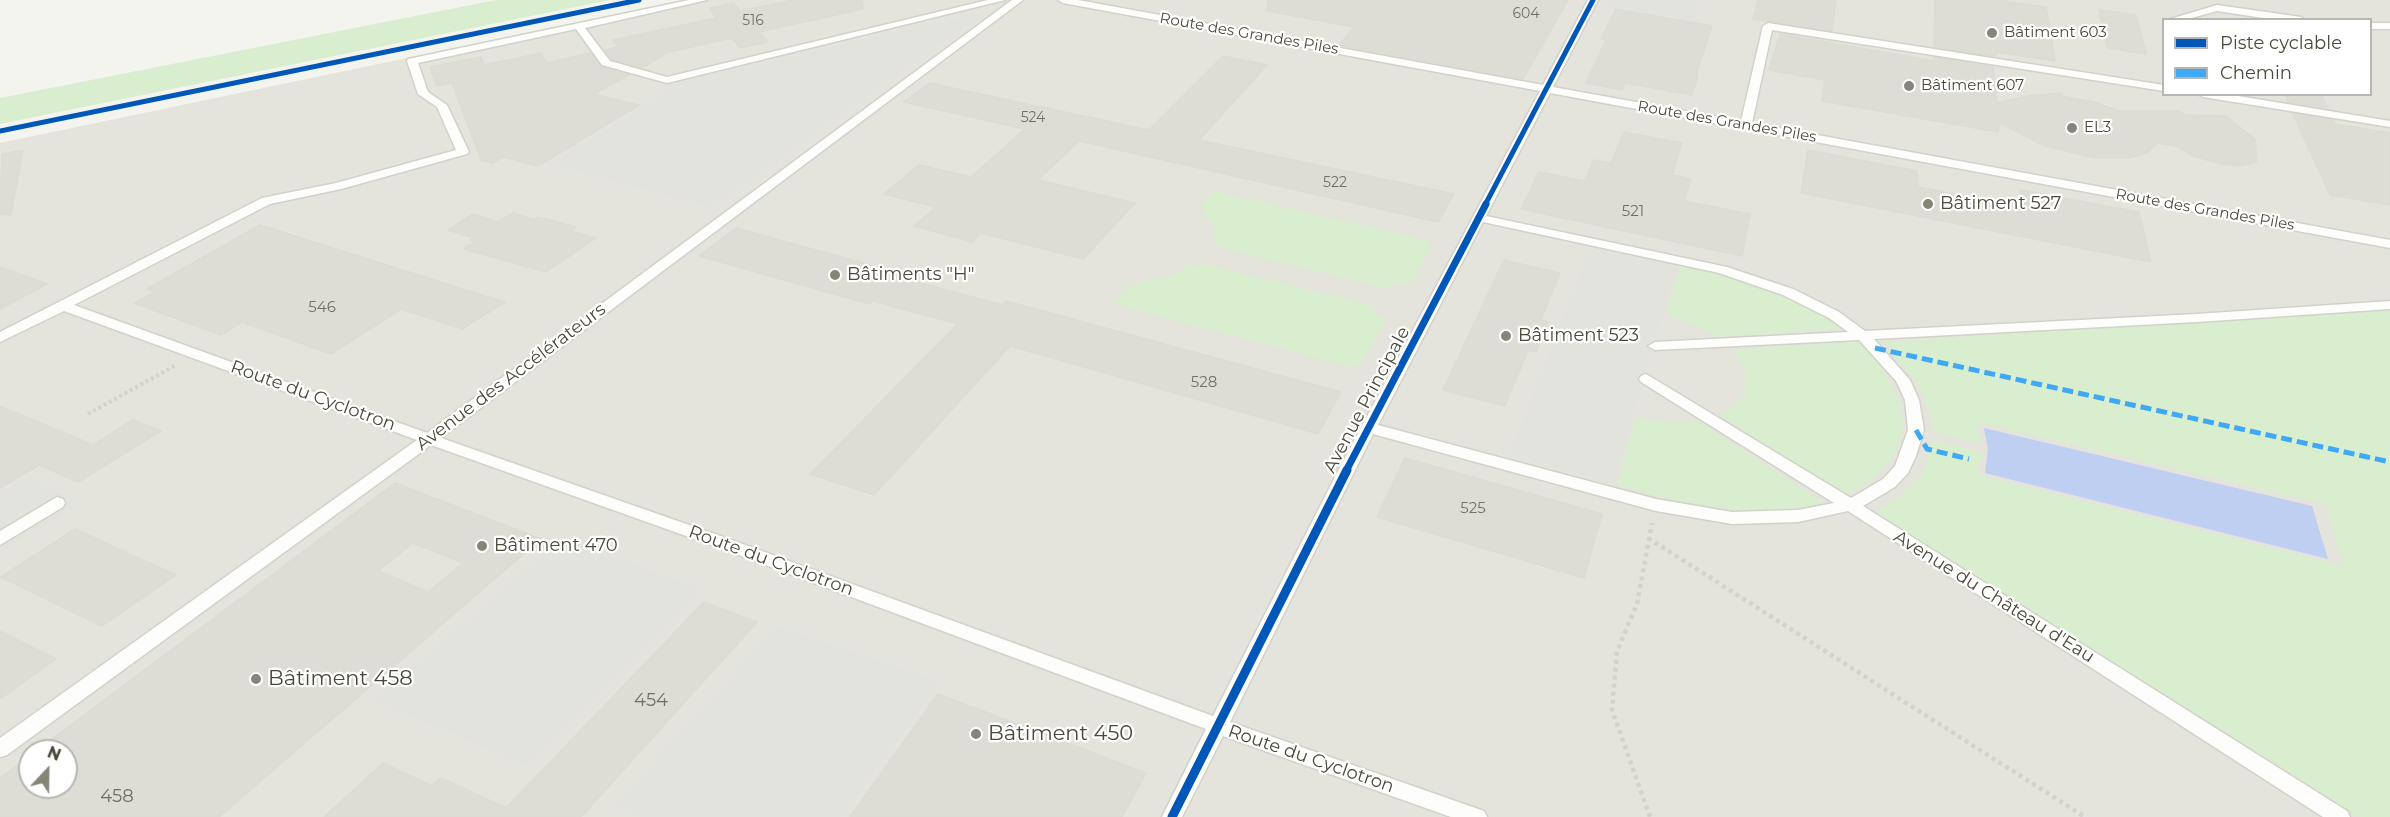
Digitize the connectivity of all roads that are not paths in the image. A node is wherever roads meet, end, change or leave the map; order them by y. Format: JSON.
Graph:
{"nodes":[{"id":1,"x":702,"y":0,"type":"edge"},
{"id":2,"x":1000,"y":0,"type":"edge"},
{"id":3,"x":1018,"y":0,"type":"edge"},
{"id":4,"x":1064,"y":0,"type":"edge"},
{"id":5,"x":1593,"y":0,"type":"edge"},
{"id":6,"x":2179,"y":18,"type":"edge"},
{"id":7,"x":2287,"y":18,"type":"edge"},
{"id":8,"x":579,"y":26,"type":"junction"},
{"id":9,"x":2372,"y":26,"type":"edge"},
{"id":10,"x":2390,"y":26,"type":"edge"},
{"id":11,"x":2162,"y":88,"type":"edge"},
{"id":12,"x":1547,"y":90,"type":"junction"},
{"id":13,"x":2215,"y":96,"type":"edge"},
{"id":14,"x":2265,"y":96,"type":"edge"},
{"id":15,"x":2271,"y":105,"type":"junction"},
{"id":16,"x":2390,"y":124,"type":"edge"},
{"id":17,"x":1746,"y":125,"type":"junction"},
{"id":18,"x":1480,"y":218,"type":"junction"},
{"id":19,"x":2390,"y":244,"type":"edge"},
{"id":20,"x":2390,"y":305,"type":"edge"},
{"id":21,"x":64,"y":306,"type":"junction"},
{"id":22,"x":1862,"y":335,"type":"junction"},
{"id":23,"x":0,"y":338,"type":"edge"},
{"id":24,"x":1655,"y":346,"type":"dead end"},
{"id":25,"x":1646,"y":379,"type":"dead end"},
{"id":26,"x":1370,"y":428,"type":"junction"},
{"id":27,"x":429,"y":439,"type":"junction"},
{"id":28,"x":57,"y":503,"type":"dead end"},
{"id":29,"x":1850,"y":505,"type":"junction"},
{"id":30,"x":0,"y":539,"type":"edge"},
{"id":31,"x":1219,"y":726,"type":"junction"},
{"id":32,"x":0,"y":749,"type":"edge"},
{"id":33,"x":1172,"y":817,"type":"edge"},
{"id":34,"x":1477,"y":817,"type":"edge"},
{"id":35,"x":2340,"y":817,"type":"edge"}],
"edges":[{"from":1,"to":8,"type":"lane"},
{"from":2,"to":8,"type":"lane"},
{"from":3,"to":27,"type":"lane","name":"Avenue des Accélérateurs"},
{"from":4,"to":12,"type":"lane","name":"Route des Grandes Piles"},
{"from":5,"to":12,"type":"lane","name":"Avenue Principale"},
{"from":6,"to":7,"type":"lane"},
{"from":8,"to":21,"type":"lane"},
{"from":9,"to":10,"type":"lane"},
{"from":11,"to":17,"type":"lane"},
{"from":12,"to":17,"type":"lane","name":"Route des Grandes Piles"},
{"from":12,"to":18,"type":"lane","name":"Avenue Principale"},
{"from":13,"to":15,"type":"lane"},
{"from":14,"to":15,"type":"lane"},
{"from":15,"to":16,"type":"lane"},
{"from":17,"to":19,"type":"lane","name":"Route des Grandes Piles"},
{"from":18,"to":22,"type":"lane"},
{"from":18,"to":26,"type":"lane","name":"Avenue Principale"},
{"from":20,"to":22,"type":"lane"},
{"from":21,"to":23,"type":"lane"},
{"from":21,"to":27,"type":"lane","name":"Route du Cyclotron"},
{"from":22,"to":24,"type":"lane"},
{"from":22,"to":29,"type":"lane"},
{"from":25,"to":29,"type":"lane","name":"Avenue du Château d'Eau"},
{"from":26,"to":29,"type":"lane"},
{"from":26,"to":31,"type":"lane","name":"Avenue Principale"},
{"from":27,"to":31,"type":"lane","name":"Route du Cyclotron"},
{"from":27,"to":32,"type":"lane","name":"Avenue des Accélérateurs"},
{"from":28,"to":30,"type":"lane"},
{"from":29,"to":35,"type":"lane","name":"Avenue du Château d'Eau"},
{"from":31,"to":33,"type":"lane","name":"Avenue Principale"},
{"from":31,"to":34,"type":"lane","name":"Route du Cyclotron"}]}
